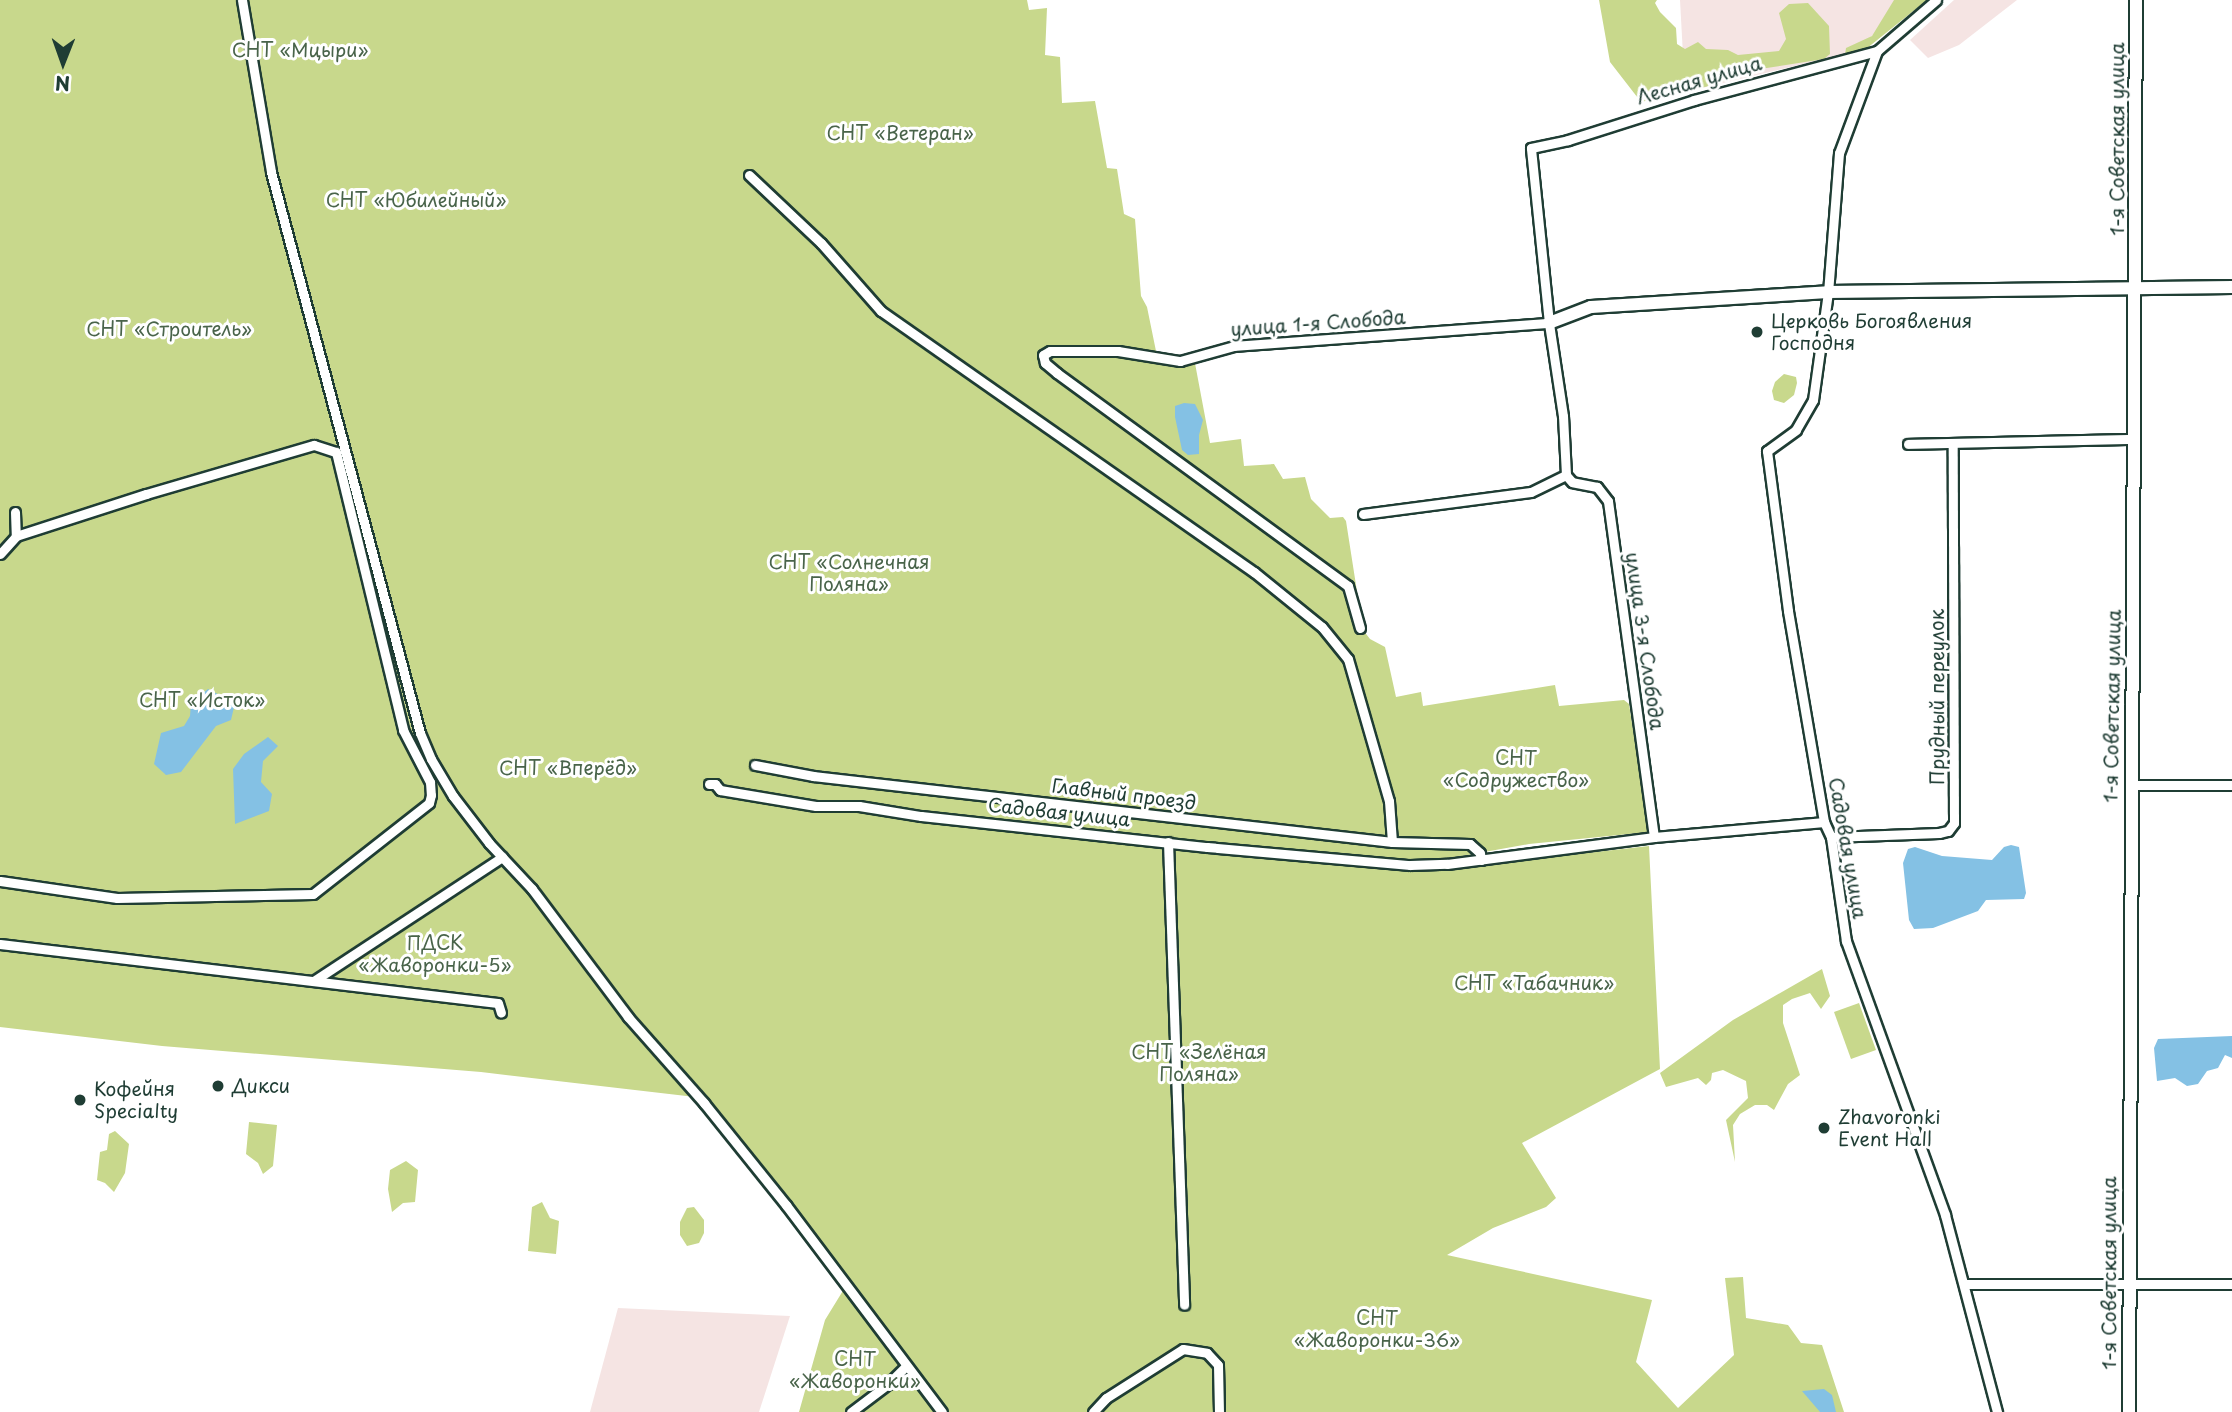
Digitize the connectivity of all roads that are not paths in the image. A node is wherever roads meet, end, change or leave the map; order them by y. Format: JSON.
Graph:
{"nodes":[{"id":1,"x":242,"y":0,"type":"edge"},
{"id":2,"x":1936,"y":0,"type":"edge"},
{"id":3,"x":2136,"y":0,"type":"edge"},
{"id":4,"x":1877,"y":51,"type":"junction"},
{"id":5,"x":749,"y":176,"type":"dead end"},
{"id":6,"x":2232,"y":287,"type":"edge"},
{"id":7,"x":2135,"y":289,"type":"junction"},
{"id":8,"x":1828,"y":292,"type":"junction"},
{"id":9,"x":1549,"y":323,"type":"junction"},
{"id":10,"x":2134,"y":439,"type":"junction"},
{"id":11,"x":1953,"y":443,"type":"junction"},
{"id":12,"x":1908,"y":444,"type":"dead end"},
{"id":13,"x":1566,"y":475,"type":"junction"},
{"id":14,"x":15,"y":512,"type":"dead end"},
{"id":15,"x":1363,"y":514,"type":"dead end"},
{"id":16,"x":16,"y":536,"type":"junction"},
{"id":17,"x":0,"y":554,"type":"edge"},
{"id":18,"x":1360,"y":628,"type":"dead end"},
{"id":19,"x":755,"y":765,"type":"dead end"},
{"id":20,"x":709,"y":784,"type":"dead end"},
{"id":21,"x":2130,"y":785,"type":"junction"},
{"id":22,"x":2232,"y":785,"type":"edge"},
{"id":23,"x":1824,"y":822,"type":"junction"},
{"id":24,"x":1654,"y":837,"type":"junction"},
{"id":25,"x":1831,"y":837,"type":"junction"},
{"id":26,"x":1168,"y":842,"type":"junction"},
{"id":27,"x":1392,"y":842,"type":"junction"},
{"id":28,"x":502,"y":857,"type":"junction"},
{"id":29,"x":1481,"y":860,"type":"junction"},
{"id":30,"x":0,"y":881,"type":"edge"},
{"id":31,"x":0,"y":944,"type":"edge"},
{"id":32,"x":316,"y":981,"type":"junction"},
{"id":33,"x":501,"y":1013,"type":"dead end"},
{"id":34,"x":1964,"y":1284,"type":"junction"},
{"id":35,"x":2128,"y":1284,"type":"junction"},
{"id":36,"x":2232,"y":1284,"type":"edge"},
{"id":37,"x":1184,"y":1305,"type":"dead end"},
{"id":38,"x":906,"y":1366,"type":"junction"},
{"id":39,"x":851,"y":1412,"type":"edge"},
{"id":40,"x":942,"y":1412,"type":"edge"},
{"id":41,"x":1093,"y":1412,"type":"edge"},
{"id":42,"x":1219,"y":1412,"type":"edge"},
{"id":43,"x":1997,"y":1412,"type":"edge"},
{"id":44,"x":2129,"y":1412,"type":"edge"}],
"edges":[{"from":1,"to":28,"type":"street"},
{"from":2,"to":4,"type":"street","name":"Лесная улица"},
{"from":3,"to":7,"type":"main road","name":"1-я Советская улица"},
{"from":4,"to":8,"type":"street","name":"Лесная улица"},
{"from":4,"to":9,"type":"street","name":"Лесная улица"},
{"from":5,"to":27,"type":"street"},
{"from":6,"to":7,"type":"main road"},
{"from":7,"to":8,"type":"main road"},
{"from":7,"to":10,"type":"main road","name":"1-я Советская улица"},
{"from":8,"to":9,"type":"main road"},
{"from":8,"to":23,"type":"street","name":"Садовая улица"},
{"from":9,"to":13,"type":"street"},
{"from":9,"to":18,"type":"street","name":"улица 1-я Слобода"},
{"from":10,"to":11,"type":"street"},
{"from":10,"to":21,"type":"main road","name":"1-я Советская улица"},
{"from":11,"to":12,"type":"street"},
{"from":11,"to":25,"type":"street","name":"Прудный переулок"},
{"from":13,"to":15,"type":"street"},
{"from":13,"to":24,"type":"street","name":"улица 3-я Слобода"},
{"from":14,"to":16,"type":"street"},
{"from":16,"to":17,"type":"street"},
{"from":16,"to":30,"type":"street"},
{"from":19,"to":27,"type":"street","name":"Главный проезд"},
{"from":20,"to":26,"type":"street","name":"Садовая улица"},
{"from":21,"to":22,"type":"street"},
{"from":21,"to":35,"type":"main road","name":"1-я Советская улица"},
{"from":23,"to":24,"type":"street","name":"Садовая улица"},
{"from":23,"to":25,"type":"street","name":"Садовая улица"},
{"from":24,"to":29,"type":"street","name":"Садовая улица"},
{"from":25,"to":34,"type":"street","name":"Садовая улица"},
{"from":26,"to":29,"type":"street","name":"Садовая улица"},
{"from":26,"to":37,"type":"street"},
{"from":27,"to":29,"type":"street","name":"Главный проезд"},
{"from":28,"to":32,"type":"street"},
{"from":28,"to":38,"type":"street"},
{"from":31,"to":32,"type":"street"},
{"from":32,"to":33,"type":"street"},
{"from":34,"to":35,"type":"street"},
{"from":34,"to":43,"type":"street","name":"Садовая улица"},
{"from":35,"to":36,"type":"street"},
{"from":35,"to":44,"type":"main road","name":"1-я Советская улица"},
{"from":38,"to":39,"type":"street"},
{"from":38,"to":40,"type":"street"},
{"from":41,"to":42,"type":"street"}]}
